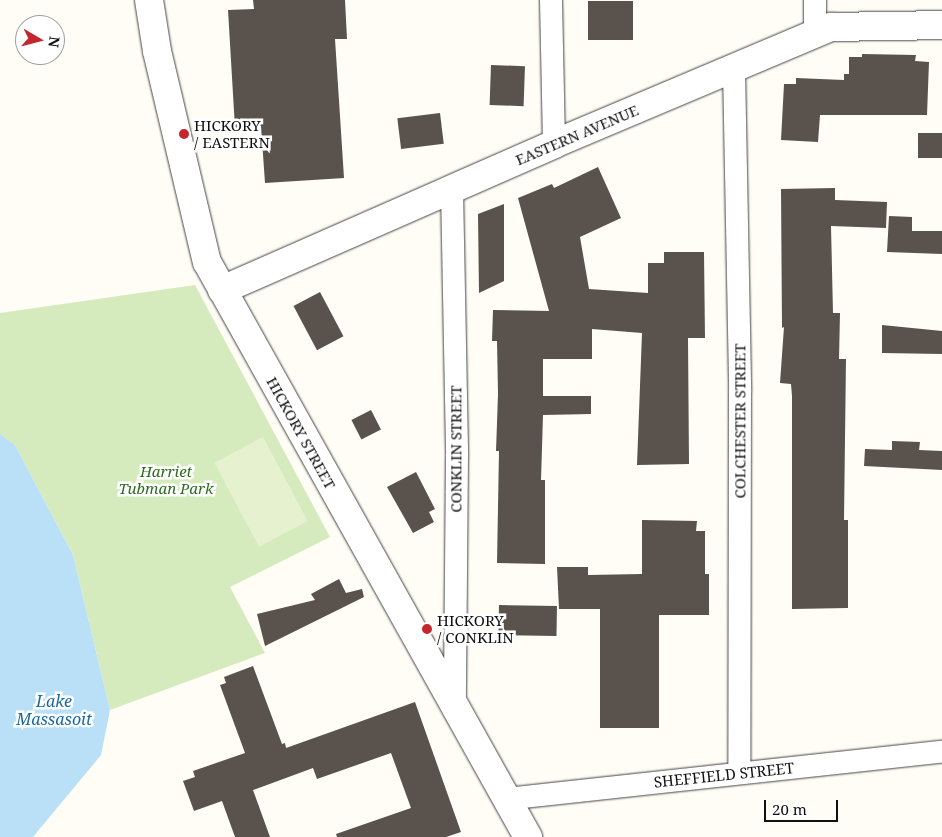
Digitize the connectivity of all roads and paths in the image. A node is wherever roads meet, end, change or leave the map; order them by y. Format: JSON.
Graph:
{"nodes":[{"id":1,"x":149,"y":0,"type":"edge"},
{"id":2,"x":551,"y":0,"type":"edge"},
{"id":3,"x":815,"y":0,"type":"edge"},
{"id":4,"x":942,"y":25,"type":"edge"},
{"id":5,"x":815,"y":34,"type":"junction"},
{"id":6,"x":734,"y":68,"type":"junction"},
{"id":7,"x":554,"y":144,"type":"junction"},
{"id":8,"x":452,"y":189,"type":"junction"},
{"id":9,"x":222,"y":290,"type":"junction"},
{"id":10,"x":455,"y":708,"type":"junction"},
{"id":11,"x":942,"y":752,"type":"edge"},
{"id":12,"x":739,"y":773,"type":"junction"},
{"id":13,"x":506,"y":800,"type":"junction"},
{"id":14,"x":528,"y":837,"type":"edge"}],
"edges":[{"from":1,"to":9,"type":"street","name":"HICKORY STREET"},
{"from":2,"to":7,"type":"street"},
{"from":3,"to":5,"type":"street"},
{"from":4,"to":5,"type":"street","name":"EASTERN AVENUE"},
{"from":5,"to":6,"type":"street","name":"EASTERN AVENUE"},
{"from":6,"to":7,"type":"street","name":"EASTERN AVENUE"},
{"from":6,"to":12,"type":"street","name":"COLCHESTER STREET"},
{"from":7,"to":8,"type":"street","name":"EASTERN AVENUE"},
{"from":8,"to":9,"type":"street","name":"EASTERN AVENUE"},
{"from":8,"to":10,"type":"street","name":"CONKLIN STREET"},
{"from":9,"to":10,"type":"street","name":"HICKORY STREET"},
{"from":10,"to":13,"type":"street","name":"HICKORY STREET"},
{"from":11,"to":12,"type":"street","name":"SHEFFIELD STREET"},
{"from":12,"to":13,"type":"street","name":"SHEFFIELD STREET"},
{"from":13,"to":14,"type":"street","name":"HICKORY STREET"}]}
